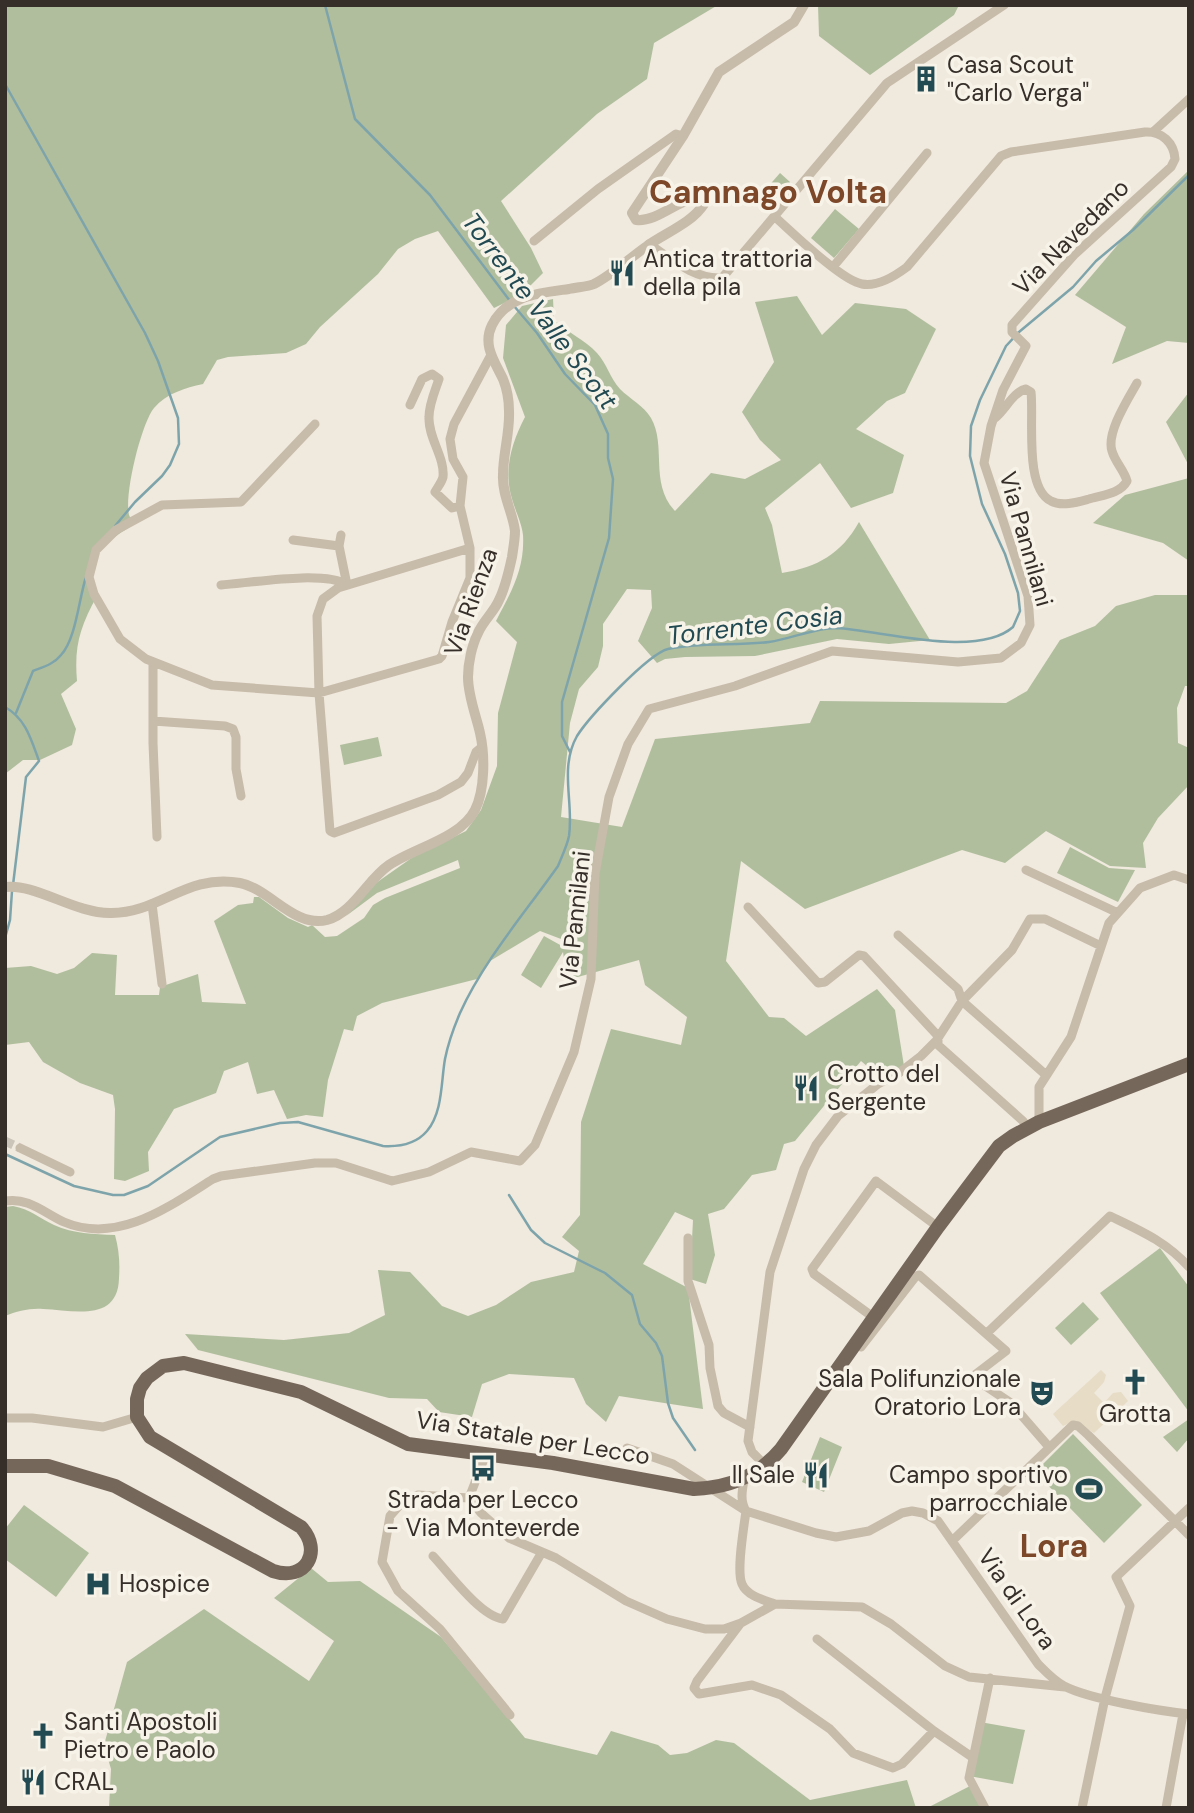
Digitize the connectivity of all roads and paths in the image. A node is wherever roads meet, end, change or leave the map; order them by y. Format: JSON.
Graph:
{"nodes":[{"id":1,"x":804,"y":5,"type":"edge"},
{"id":2,"x":1004,"y":5,"type":"edge"},
{"id":3,"x":1189,"y":99,"type":"edge"},
{"id":4,"x":1153,"y":132,"type":"junction"},
{"id":5,"x":683,"y":135,"type":"junction"},
{"id":6,"x":927,"y":153,"type":"dead end"},
{"id":7,"x":775,"y":217,"type":"junction"},
{"id":8,"x":534,"y":241,"type":"dead end"},
{"id":9,"x":649,"y":244,"type":"junction"},
{"id":10,"x":834,"y":267,"type":"junction"},
{"id":11,"x":491,"y":355,"type":"junction"},
{"id":12,"x":1137,"y":383,"type":"dead end"},
{"id":13,"x":410,"y":405,"type":"dead end"},
{"id":14,"x":993,"y":419,"type":"junction"},
{"id":15,"x":315,"y":424,"type":"dead end"},
{"id":16,"x":984,"y":463,"type":"joint"},
{"id":17,"x":460,"y":506,"type":"junction"},
{"id":18,"x":341,"y":536,"type":"dead end"},
{"id":19,"x":293,"y":540,"type":"dead end"},
{"id":20,"x":339,"y":546,"type":"junction"},
{"id":21,"x":470,"y":548,"type":"junction"},
{"id":22,"x":221,"y":585,"type":"dead end"},
{"id":23,"x":347,"y":585,"type":"junction"},
{"id":24,"x":153,"y":662,"type":"junction"},
{"id":25,"x":319,"y":693,"type":"junction"},
{"id":26,"x":153,"y":721,"type":"junction"},
{"id":27,"x":482,"y":747,"type":"junction"},
{"id":28,"x":241,"y":796,"type":"dead end"},
{"id":29,"x":157,"y":837,"type":"dead end"},
{"id":30,"x":1026,"y":870,"type":"dead end"},
{"id":31,"x":1189,"y":880,"type":"edge"},
{"id":32,"x":5,"y":887,"type":"edge"},
{"id":33,"x":152,"y":904,"type":"junction"},
{"id":34,"x":748,"y":907,"type":"dead end"},
{"id":35,"x":1116,"y":912,"type":"junction"},
{"id":36,"x":898,"y":935,"type":"dead end"},
{"id":37,"x":1101,"y":946,"type":"junction"},
{"id":38,"x":162,"y":984,"type":"dead end"},
{"id":39,"x":962,"y":1001,"type":"junction"},
{"id":40,"x":938,"y":1036,"type":"junction"},
{"id":41,"x":1189,"y":1064,"type":"edge"},
{"id":42,"x":1046,"y":1075,"type":"junction"},
{"id":43,"x":1033,"y":1125,"type":"junction"},
{"id":44,"x":20,"y":1147,"type":"tunnel mouth"},
{"id":45,"x":71,"y":1172,"type":"dead end"},
{"id":46,"x":5,"y":1201,"type":"edge"},
{"id":47,"x":938,"y":1227,"type":"junction"},
{"id":48,"x":688,"y":1238,"type":"dead end"},
{"id":49,"x":1189,"y":1268,"type":"edge"},
{"id":50,"x":873,"y":1317,"type":"junction"},
{"id":51,"x":987,"y":1333,"type":"junction"},
{"id":52,"x":819,"y":1392,"type":"junction"},
{"id":53,"x":138,"y":1417,"type":"junction"},
{"id":54,"x":5,"y":1418,"type":"edge"},
{"id":55,"x":750,"y":1427,"type":"junction"},
{"id":56,"x":1049,"y":1447,"type":"junction"},
{"id":57,"x":627,"y":1448,"type":"dead end"},
{"id":58,"x":486,"y":1454,"type":"junction"},
{"id":59,"x":765,"y":1465,"type":"junction"},
{"id":60,"x":5,"y":1466,"type":"edge"},
{"id":61,"x":744,"y":1480,"type":"junction"},
{"id":62,"x":712,"y":1489,"type":"junction"},
{"id":63,"x":469,"y":1498,"type":"junction"},
{"id":64,"x":1189,"y":1508,"type":"edge"},
{"id":65,"x":746,"y":1511,"type":"junction"},
{"id":66,"x":1176,"y":1521,"type":"junction"},
{"id":67,"x":1189,"y":1535,"type":"edge"},
{"id":68,"x":953,"y":1541,"type":"junction"},
{"id":69,"x":542,"y":1552,"type":"junction"},
{"id":70,"x":433,"y":1556,"type":"dead end"},
{"id":71,"x":775,"y":1604,"type":"junction"},
{"id":72,"x":741,"y":1623,"type":"junction"},
{"id":73,"x":817,"y":1639,"type":"dead end"},
{"id":74,"x":990,"y":1678,"type":"junction"},
{"id":75,"x":1065,"y":1687,"type":"junction"},
{"id":76,"x":1105,"y":1698,"type":"junction"},
{"id":77,"x":1186,"y":1714,"type":"edge"},
{"id":78,"x":510,"y":1715,"type":"dead end"},
{"id":79,"x":934,"y":1731,"type":"junction"},
{"id":80,"x":972,"y":1758,"type":"junction"},
{"id":81,"x":985,"y":1808,"type":"edge"},
{"id":82,"x":1082,"y":1808,"type":"edge"},
{"id":83,"x":1166,"y":1808,"type":"edge"}],
"edges":[{"from":1,"to":5,"type":"street"},
{"from":2,"to":7,"type":"street"},
{"from":3,"to":4,"type":"street"},
{"from":4,"to":10,"type":"street"},
{"from":4,"to":14,"type":"street","name":"Via Navedano"},
{"from":5,"to":8,"type":"street"},
{"from":5,"to":9,"type":"street"},
{"from":6,"to":10,"type":"street"},
{"from":7,"to":9,"type":"street"},
{"from":7,"to":10,"type":"street"},
{"from":9,"to":11,"type":"street","name":"Via Rienza"},
{"from":11,"to":17,"type":"street"},
{"from":11,"to":27,"type":"street","name":"Via Rienza"},
{"from":12,"to":14,"type":"street"},
{"from":13,"to":17,"type":"street"},
{"from":14,"to":16,"type":"street","name":"Via Navedano"},
{"from":15,"to":24,"type":"street"},
{"from":16,"to":46,"type":"street","name":"Via Pannilani"},
{"from":17,"to":21,"type":"street"},
{"from":18,"to":20,"type":"street"},
{"from":19,"to":20,"type":"street"},
{"from":20,"to":23,"type":"street"},
{"from":21,"to":23,"type":"street"},
{"from":21,"to":25,"type":"street"},
{"from":22,"to":23,"type":"street"},
{"from":23,"to":25,"type":"street"},
{"from":24,"to":25,"type":"street"},
{"from":24,"to":26,"type":"street"},
{"from":25,"to":27,"type":"street"},
{"from":26,"to":28,"type":"street"},
{"from":26,"to":29,"type":"street"},
{"from":27,"to":33,"type":"street","name":"Via Rienza"},
{"from":30,"to":35,"type":"street"},
{"from":31,"to":35,"type":"street"},
{"from":32,"to":33,"type":"street","name":"Via Rienza"},
{"from":33,"to":38,"type":"street"},
{"from":34,"to":40,"type":"street"},
{"from":35,"to":37,"type":"street"},
{"from":36,"to":39,"type":"street"},
{"from":37,"to":39,"type":"street"},
{"from":37,"to":42,"type":"street"},
{"from":39,"to":40,"type":"street"},
{"from":39,"to":42,"type":"street"},
{"from":40,"to":43,"type":"street"},
{"from":40,"to":55,"type":"street"},
{"from":41,"to":43,"type":"main road","name":"Via Statale per Lecco"},
{"from":42,"to":43,"type":"street"},
{"from":43,"to":47,"type":"main road","name":"Via Statale per Lecco"},
{"from":44,"to":45,"type":"street"},
{"from":47,"to":50,"type":"main road","name":"Via Statale per Lecco"},
{"from":47,"to":50,"type":"street"},
{"from":48,"to":55,"type":"street"},
{"from":49,"to":51,"type":"street"},
{"from":50,"to":52,"type":"main road","name":"Via Statale per Lecco"},
{"from":51,"to":52,"type":"street"},
{"from":51,"to":56,"type":"street"},
{"from":52,"to":59,"type":"main road","name":"Via Statale per Lecco"},
{"from":53,"to":54,"type":"street"},
{"from":53,"to":58,"type":"main road","name":"Via Statale per Lecco"},
{"from":53,"to":60,"type":"main road"},
{"from":55,"to":59,"type":"street"},
{"from":56,"to":66,"type":"street"},
{"from":56,"to":68,"type":"street"},
{"from":57,"to":62,"type":"street","name":"Via di Lora"},
{"from":58,"to":62,"type":"main road","name":"Via Statale per Lecco"},
{"from":58,"to":63,"type":"street"},
{"from":59,"to":61,"type":"main road","name":"Via Statale per Lecco"},
{"from":61,"to":62,"type":"main road","name":"Via Statale per Lecco"},
{"from":61,"to":65,"type":"street"},
{"from":62,"to":65,"type":"street","name":"Via di Lora"},
{"from":63,"to":69,"type":"street"},
{"from":63,"to":78,"type":"street"},
{"from":64,"to":66,"type":"street"},
{"from":65,"to":68,"type":"street","name":"Via di Lora"},
{"from":65,"to":71,"type":"street"},
{"from":66,"to":67,"type":"street"},
{"from":66,"to":76,"type":"street"},
{"from":68,"to":75,"type":"street","name":"Via di Lora"},
{"from":69,"to":70,"type":"street"},
{"from":69,"to":72,"type":"street"},
{"from":71,"to":72,"type":"street"},
{"from":71,"to":74,"type":"street"},
{"from":72,"to":79,"type":"street"},
{"from":73,"to":79,"type":"street"},
{"from":74,"to":75,"type":"street"},
{"from":74,"to":80,"type":"street"},
{"from":75,"to":76,"type":"street","name":"Via di Lora"},
{"from":76,"to":77,"type":"street","name":"Via di Lora"},
{"from":76,"to":82,"type":"street"},
{"from":77,"to":83,"type":"street"},
{"from":79,"to":80,"type":"street"},
{"from":80,"to":81,"type":"street"}]}
